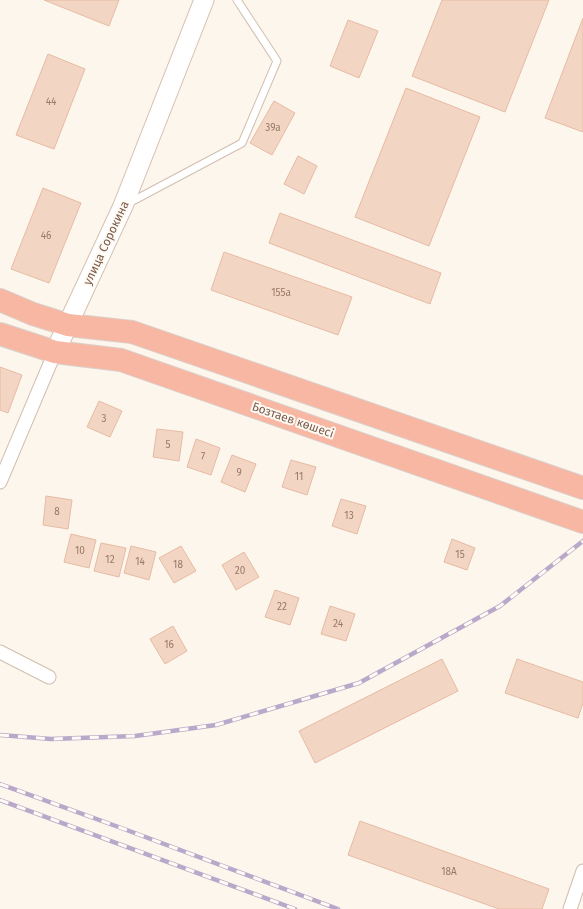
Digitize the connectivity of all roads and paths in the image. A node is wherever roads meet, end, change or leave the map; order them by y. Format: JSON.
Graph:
{"nodes":[{"id":1,"x":204,"y":0,"type":"edge"},
{"id":2,"x":237,"y":0,"type":"edge"},
{"id":3,"x":124,"y":206,"type":"junction"},
{"id":4,"x":0,"y":300,"type":"edge"},
{"id":5,"x":68,"y":325,"type":"junction"},
{"id":6,"x":0,"y":334,"type":"edge"},
{"id":7,"x":55,"y":352,"type":"junction"},
{"id":8,"x":0,"y":482,"type":"edge"},
{"id":9,"x":583,"y":488,"type":"edge"},
{"id":10,"x":583,"y":522,"type":"edge"},
{"id":11,"x":0,"y":652,"type":"edge"},
{"id":12,"x":49,"y":677,"type":"dead end"},
{"id":13,"x":583,"y":871,"type":"edge"},
{"id":14,"x":570,"y":909,"type":"edge"}],
"edges":[{"from":1,"to":3,"type":"street","name":"улица Сорокина"},
{"from":2,"to":3,"type":"lane"},
{"from":3,"to":5,"type":"street","name":"улица Сорокина"},
{"from":4,"to":5,"type":"highway"},
{"from":5,"to":7,"type":"street","name":"улица Сорокина"},
{"from":5,"to":9,"type":"highway"},
{"from":6,"to":7,"type":"highway","name":"Бозтаев көшесі"},
{"from":7,"to":8,"type":"street","name":"улица Сорокина"},
{"from":7,"to":10,"type":"highway","name":"Бозтаев көшесі"},
{"from":11,"to":12,"type":"street"},
{"from":13,"to":14,"type":"street"}]}
